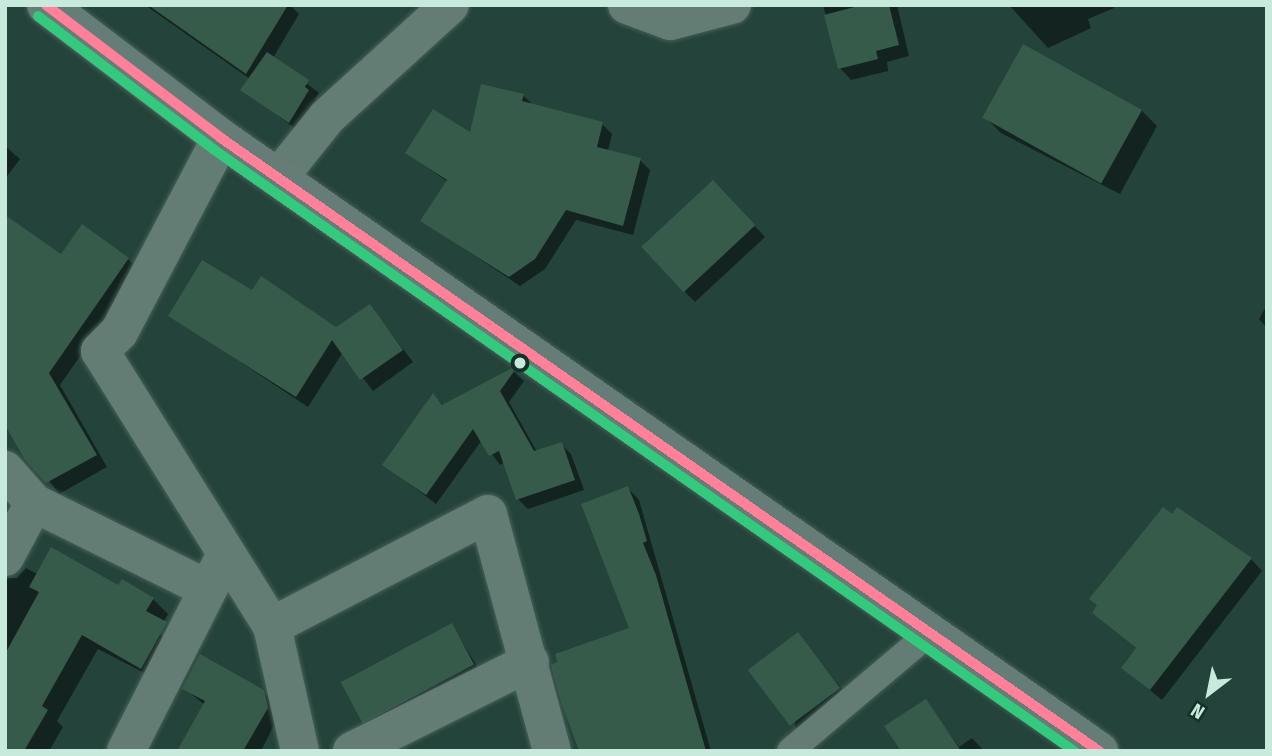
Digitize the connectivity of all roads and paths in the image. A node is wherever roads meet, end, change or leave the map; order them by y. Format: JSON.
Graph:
{"nodes":[{"id":1,"x":46,"y":5,"type":"edge"},
{"id":2,"x":450,"y":5,"type":"edge"},
{"id":3,"x":627,"y":5,"type":"edge"},
{"id":4,"x":732,"y":5,"type":"edge"},
{"id":5,"x":221,"y":138,"type":"junction"},
{"id":6,"x":279,"y":177,"type":"junction"},
{"id":7,"x":5,"y":470,"type":"edge"},
{"id":8,"x":34,"y":503,"type":"junction"},
{"id":9,"x":227,"y":553,"type":"junction"},
{"id":10,"x":5,"y":557,"type":"edge"},
{"id":11,"x":208,"y":589,"type":"junction"},
{"id":12,"x":272,"y":626,"type":"junction"},
{"id":13,"x":932,"y":631,"type":"junction"},
{"id":14,"x":530,"y":662,"type":"junction"},
{"id":15,"x":1093,"y":749,"type":"edge"},
{"id":16,"x":126,"y":751,"type":"edge"},
{"id":17,"x":300,"y":751,"type":"edge"},
{"id":18,"x":352,"y":751,"type":"edge"},
{"id":19,"x":552,"y":751,"type":"edge"},
{"id":20,"x":790,"y":751,"type":"edge"}],
"edges":[{"from":1,"to":5,"type":"main road"},
{"from":2,"to":6,"type":"street"},
{"from":3,"to":4,"type":"street"},
{"from":5,"to":6,"type":"main road"},
{"from":5,"to":9,"type":"street"},
{"from":6,"to":13,"type":"main road"},
{"from":7,"to":8,"type":"street"},
{"from":8,"to":10,"type":"street"},
{"from":8,"to":11,"type":"street"},
{"from":9,"to":11,"type":"street"},
{"from":9,"to":12,"type":"street"},
{"from":11,"to":16,"type":"street"},
{"from":12,"to":14,"type":"street"},
{"from":12,"to":17,"type":"street"},
{"from":13,"to":15,"type":"main road"},
{"from":13,"to":20,"type":"lane"},
{"from":14,"to":18,"type":"street"},
{"from":14,"to":19,"type":"street"}]}
